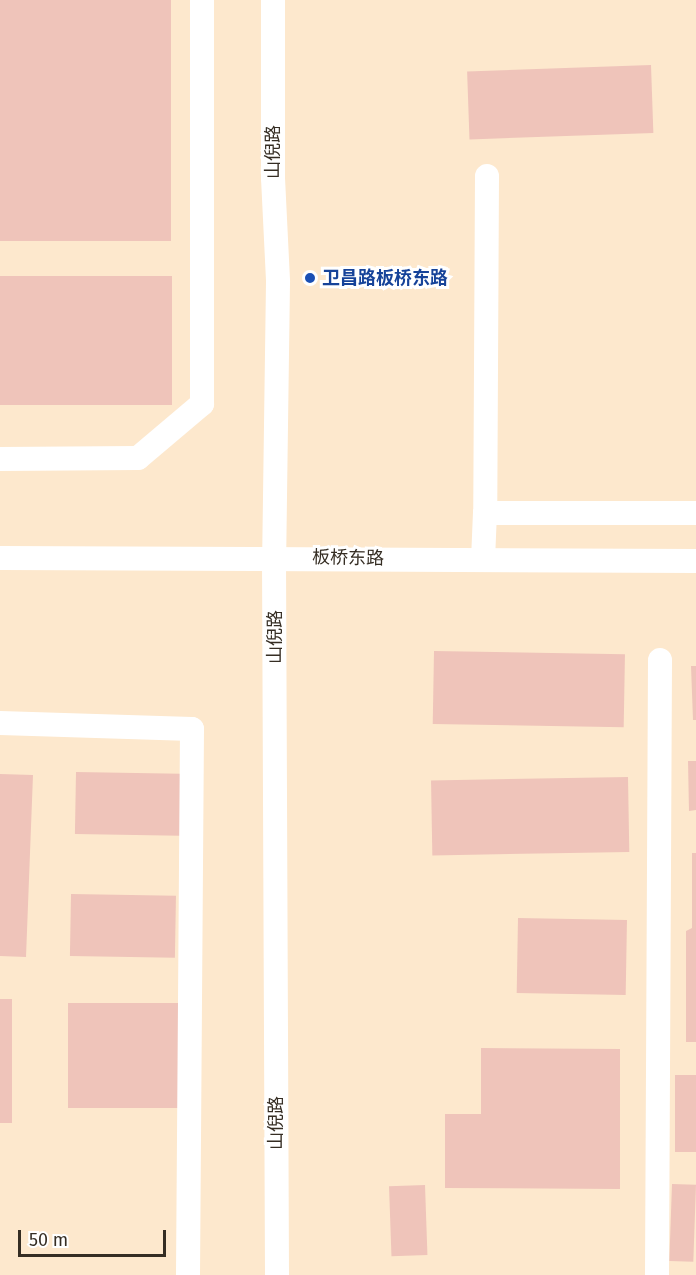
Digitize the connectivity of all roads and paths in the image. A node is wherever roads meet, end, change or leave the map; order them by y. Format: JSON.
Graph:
{"nodes":[{"id":1,"x":202,"y":0,"type":"edge"},
{"id":2,"x":273,"y":0,"type":"edge"},
{"id":3,"x":487,"y":176,"type":"dead end"},
{"id":4,"x":0,"y":459,"type":"edge"},
{"id":5,"x":485,"y":513,"type":"junction"},
{"id":6,"x":696,"y":513,"type":"edge"},
{"id":7,"x":0,"y":558,"type":"edge"},
{"id":8,"x":274,"y":558,"type":"junction"},
{"id":9,"x":483,"y":560,"type":"junction"},
{"id":10,"x":696,"y":561,"type":"edge"},
{"id":11,"x":660,"y":660,"type":"dead end"},
{"id":12,"x":0,"y":723,"type":"edge"},
{"id":13,"x":188,"y":1275,"type":"edge"},
{"id":14,"x":277,"y":1275,"type":"edge"},
{"id":15,"x":657,"y":1275,"type":"edge"}],
"edges":[{"from":1,"to":4,"type":"street"},
{"from":2,"to":8,"type":"street","name":"山倪路"},
{"from":3,"to":5,"type":"street"},
{"from":5,"to":6,"type":"street"},
{"from":5,"to":9,"type":"street"},
{"from":7,"to":8,"type":"street","name":"板桥东路"},
{"from":8,"to":9,"type":"street","name":"板桥东路"},
{"from":8,"to":14,"type":"street","name":"山倪路"},
{"from":9,"to":10,"type":"street","name":"板桥东路"},
{"from":11,"to":15,"type":"street"},
{"from":12,"to":13,"type":"street"}]}
